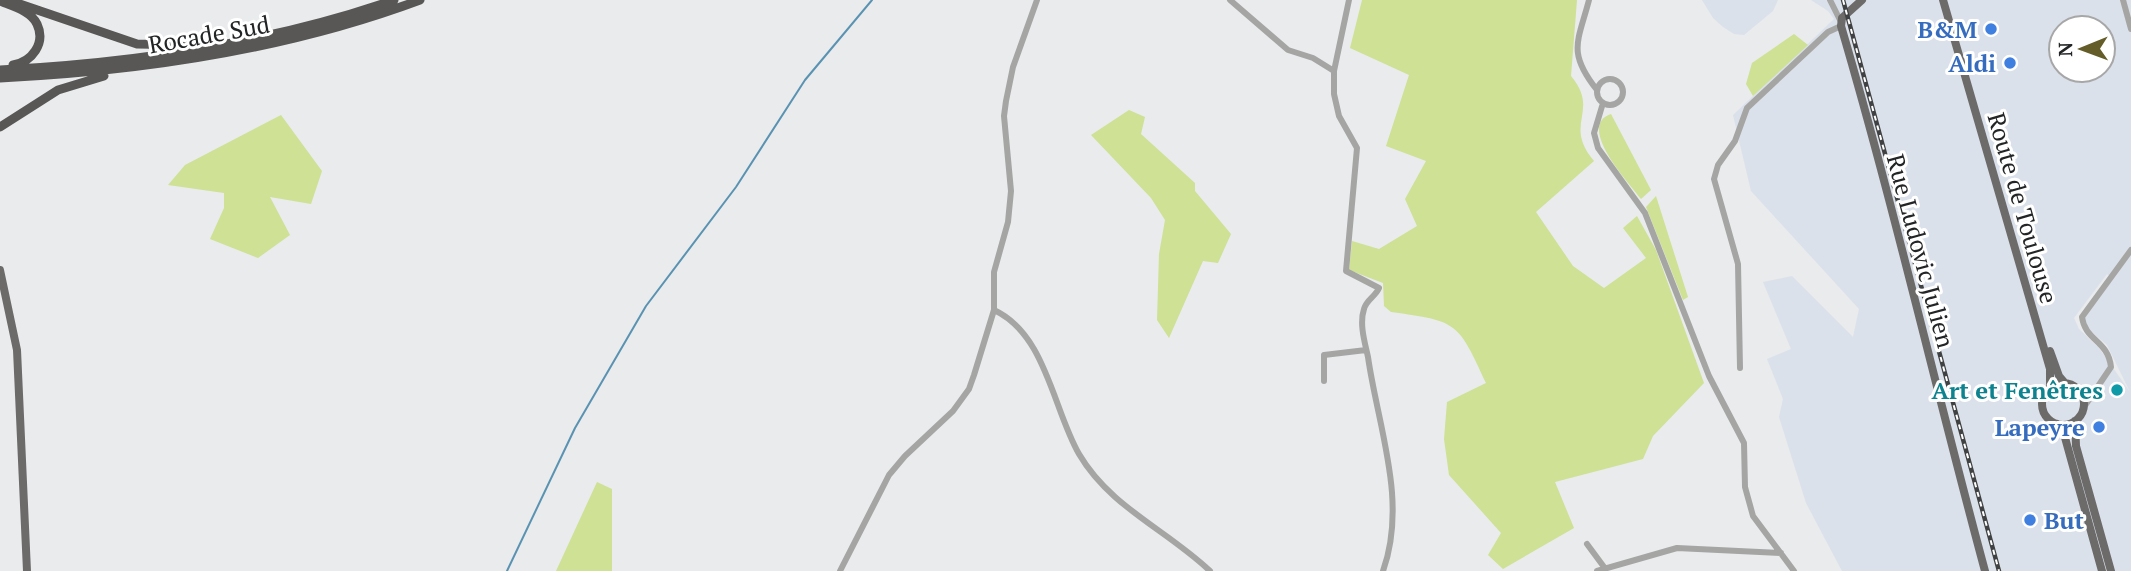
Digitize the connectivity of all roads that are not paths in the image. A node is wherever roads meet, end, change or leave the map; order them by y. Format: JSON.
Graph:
{"nodes":[{"id":1,"x":8,"y":0,"type":"edge"},
{"id":2,"x":394,"y":0,"type":"edge"},
{"id":3,"x":420,"y":0,"type":"edge"},
{"id":4,"x":1037,"y":0,"type":"edge"},
{"id":5,"x":1230,"y":0,"type":"edge"},
{"id":6,"x":1349,"y":0,"type":"edge"},
{"id":7,"x":1589,"y":0,"type":"edge"},
{"id":8,"x":1830,"y":0,"type":"edge"},
{"id":9,"x":1862,"y":0,"type":"edge"},
{"id":10,"x":1945,"y":0,"type":"edge"},
{"id":11,"x":2123,"y":0,"type":"edge"},
{"id":12,"x":0,"y":1,"type":"edge"},
{"id":13,"x":1841,"y":24,"type":"junction"},
{"id":14,"x":2131,"y":29,"type":"edge"},
{"id":15,"x":242,"y":40,"type":"junction"},
{"id":16,"x":144,"y":66,"type":"junction"},
{"id":17,"x":0,"y":68,"type":"edge"},
{"id":18,"x":1334,"y":71,"type":"junction"},
{"id":19,"x":0,"y":78,"type":"edge"},
{"id":20,"x":1599,"y":87,"type":"junction"},
{"id":21,"x":1603,"y":103,"type":"junction"},
{"id":22,"x":0,"y":127,"type":"edge"},
{"id":23,"x":2131,"y":250,"type":"edge"},
{"id":24,"x":0,"y":270,"type":"edge"},
{"id":25,"x":994,"y":310,"type":"junction"},
{"id":26,"x":1366,"y":350,"type":"junction"},
{"id":27,"x":1740,"y":368,"type":"dead end"},
{"id":28,"x":1324,"y":381,"type":"dead end"},
{"id":29,"x":2065,"y":383,"type":"junction"},
{"id":30,"x":2099,"y":386,"type":"junction"},
{"id":31,"x":2050,"y":387,"type":"junction"},
{"id":32,"x":2080,"y":391,"type":"junction"},
{"id":33,"x":2084,"y":407,"type":"junction"},
{"id":34,"x":2075,"y":421,"type":"junction"},
{"id":35,"x":2057,"y":424,"type":"junction"},
{"id":36,"x":1587,"y":544,"type":"dead end"},
{"id":37,"x":1781,"y":553,"type":"junction"},
{"id":38,"x":1601,"y":569,"type":"edge"},
{"id":39,"x":27,"y":571,"type":"edge"},
{"id":40,"x":840,"y":571,"type":"edge"},
{"id":41,"x":1210,"y":571,"type":"edge"},
{"id":42,"x":1383,"y":571,"type":"edge"},
{"id":43,"x":1794,"y":571,"type":"edge"},
{"id":44,"x":1985,"y":571,"type":"edge"},
{"id":45,"x":2102,"y":571,"type":"edge"},
{"id":46,"x":2111,"y":571,"type":"edge"}],
"edges":[{"from":1,"to":15,"type":"highway"},
{"from":2,"to":15,"type":"highway","name":"Rocade Sud"},
{"from":3,"to":16,"type":"highway","name":"Rocade Sud"},
{"from":4,"to":25,"type":"street"},
{"from":5,"to":18,"type":"street"},
{"from":6,"to":18,"type":"street"},
{"from":7,"to":20,"type":"street"},
{"from":8,"to":13,"type":"street"},
{"from":9,"to":13,"type":"main road"},
{"from":10,"to":29,"type":"main road"},
{"from":10,"to":31,"type":"main road","name":"Route de Toulouse"},
{"from":11,"to":14,"type":"street"},
{"from":12,"to":17,"type":"highway"},
{"from":13,"to":27,"type":"street"},
{"from":13,"to":44,"type":"main road","name":"Rue Ludovic Julien"},
{"from":15,"to":17,"type":"highway","name":"Rocade Sud"},
{"from":16,"to":19,"type":"highway","name":"Rocade Sud"},
{"from":16,"to":22,"type":"highway"},
{"from":18,"to":26,"type":"street"},
{"from":20,"to":21,"type":"street"},
{"from":20,"to":21,"type":"street"},
{"from":21,"to":37,"type":"street"},
{"from":23,"to":30,"type":"street"},
{"from":24,"to":39,"type":"main road"},
{"from":25,"to":40,"type":"street"},
{"from":25,"to":41,"type":"street"},
{"from":26,"to":28,"type":"street"},
{"from":26,"to":42,"type":"street"},
{"from":29,"to":31,"type":"main road"},
{"from":29,"to":32,"type":"main road"},
{"from":30,"to":32,"type":"street"},
{"from":30,"to":33,"type":"street"},
{"from":31,"to":35,"type":"main road"},
{"from":32,"to":33,"type":"main road"},
{"from":33,"to":34,"type":"main road"},
{"from":34,"to":35,"type":"main road"},
{"from":34,"to":46,"type":"main road"},
{"from":35,"to":45,"type":"main road"},
{"from":36,"to":38,"type":"street"},
{"from":37,"to":38,"type":"street"},
{"from":37,"to":43,"type":"street"}]}
